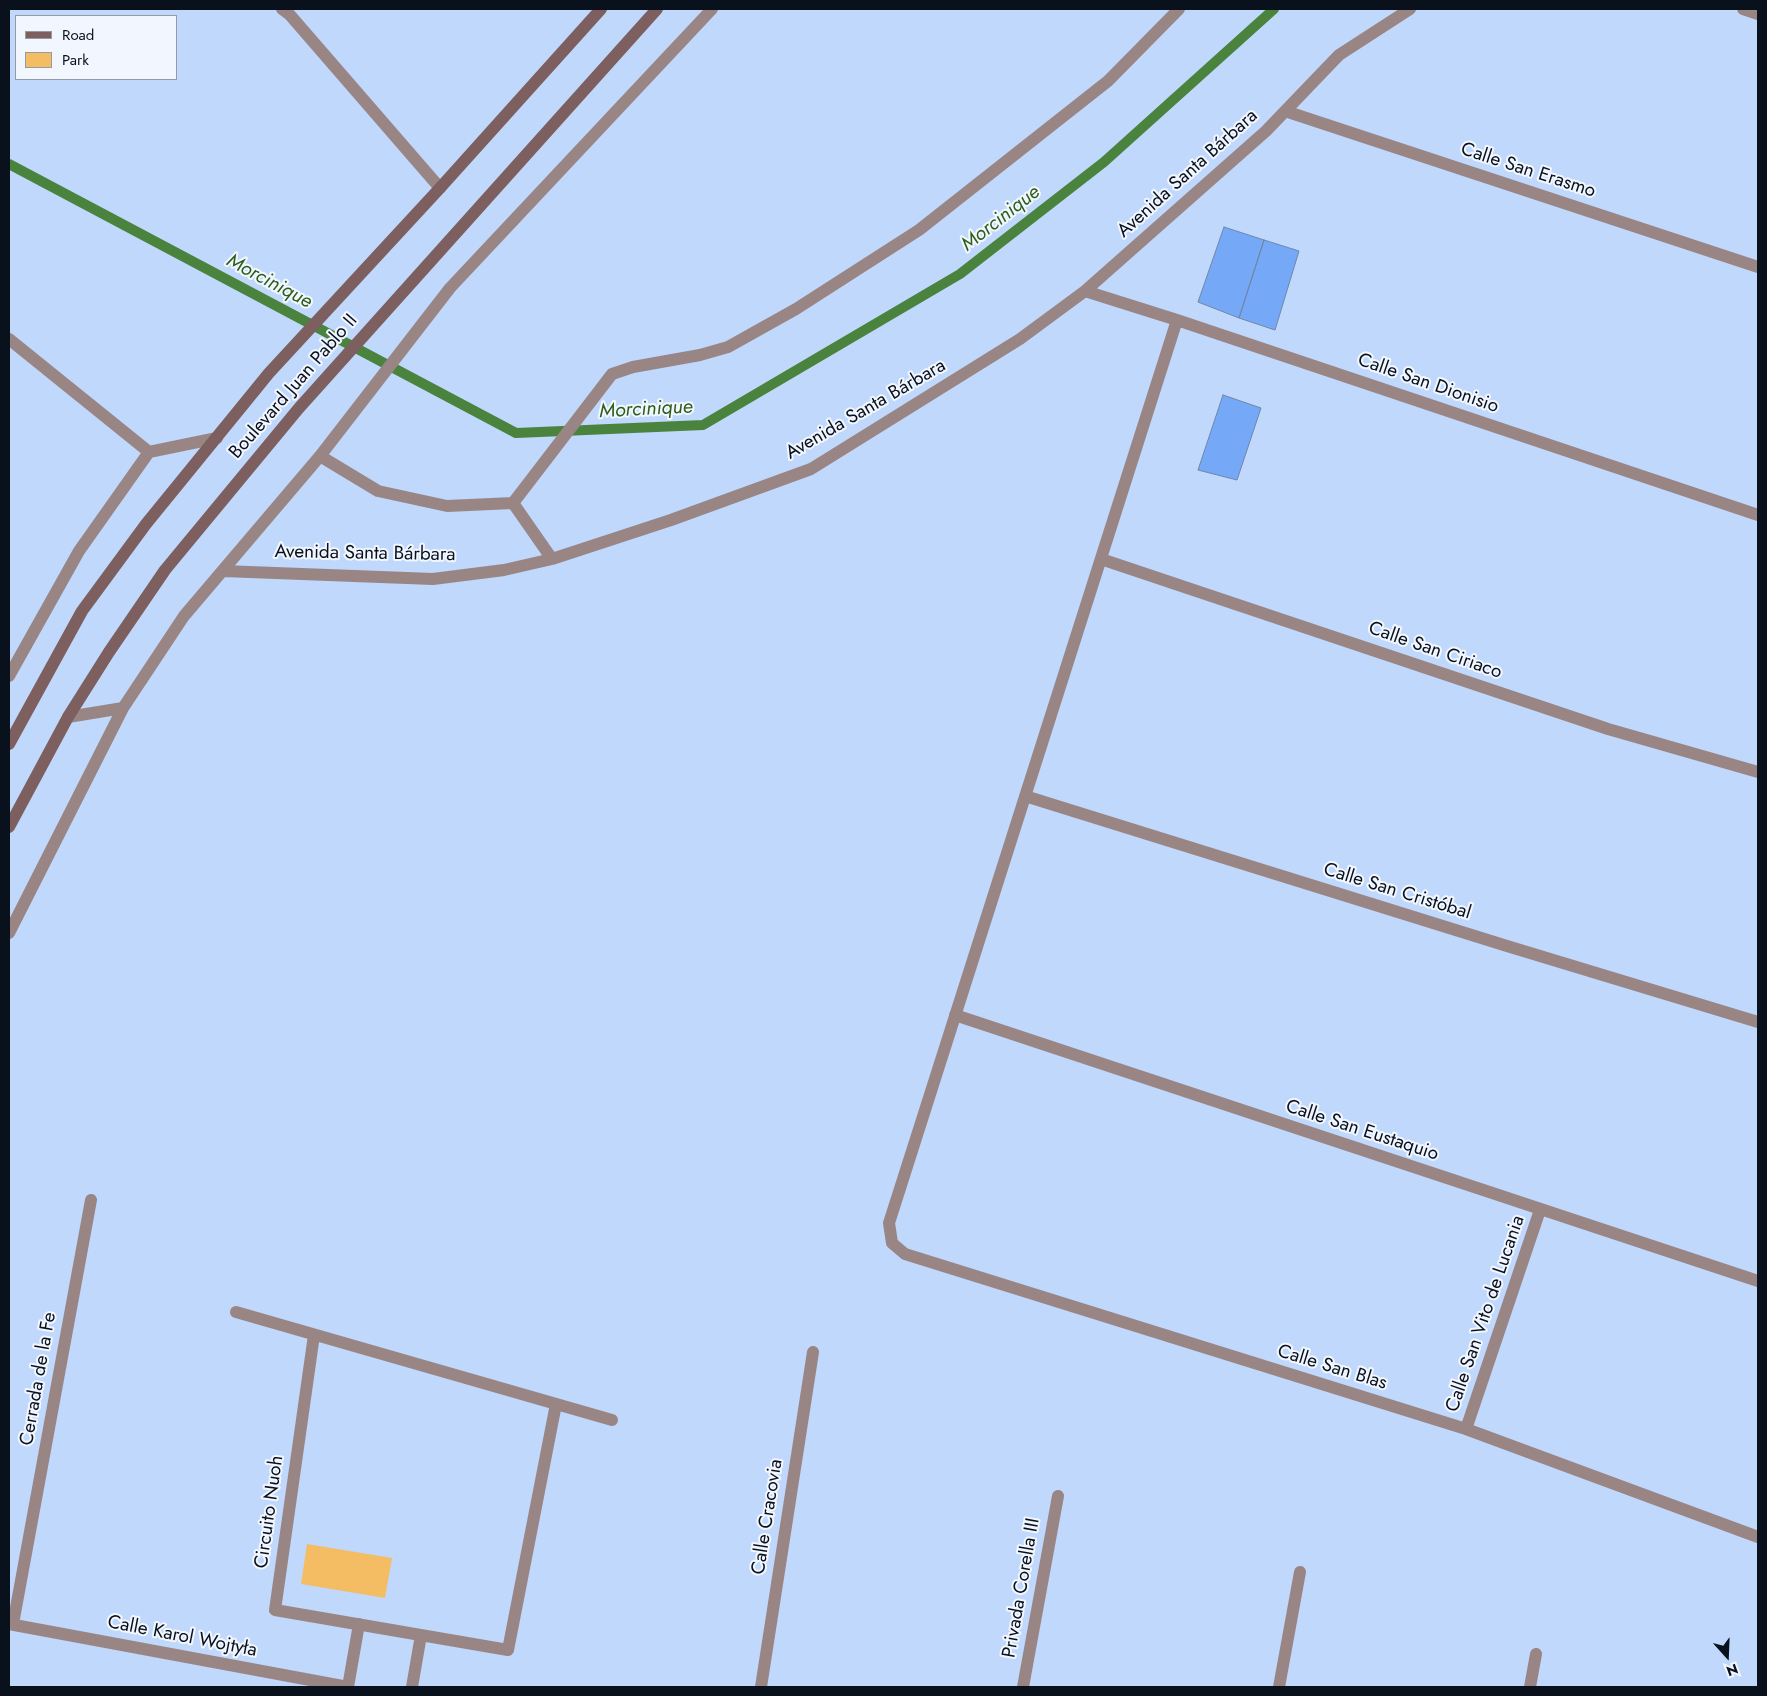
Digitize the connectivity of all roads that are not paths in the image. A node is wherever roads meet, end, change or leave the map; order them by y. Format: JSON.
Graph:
{"nodes":[{"id":1,"x":282,"y":9,"type":"edge"},
{"id":2,"x":601,"y":9,"type":"edge"},
{"id":3,"x":657,"y":9,"type":"edge"},
{"id":4,"x":712,"y":9,"type":"edge"},
{"id":5,"x":1179,"y":9,"type":"edge"},
{"id":6,"x":1410,"y":9,"type":"edge"},
{"id":7,"x":1743,"y":9,"type":"edge"},
{"id":8,"x":1758,"y":14,"type":"edge"},
{"id":9,"x":1285,"y":111,"type":"junction"},
{"id":10,"x":440,"y":188,"type":"junction"},
{"id":11,"x":1758,"y":267,"type":"edge"},
{"id":12,"x":1085,"y":291,"type":"junction"},
{"id":13,"x":1177,"y":320,"type":"junction"},
{"id":14,"x":9,"y":339,"type":"edge"},
{"id":15,"x":217,"y":438,"type":"junction"},
{"id":16,"x":148,"y":452,"type":"junction"},
{"id":17,"x":320,"y":456,"type":"junction"},
{"id":18,"x":514,"y":503,"type":"junction"},
{"id":19,"x":1758,"y":515,"type":"edge"},
{"id":20,"x":552,"y":559,"type":"junction"},
{"id":21,"x":1101,"y":559,"type":"junction"},
{"id":22,"x":223,"y":571,"type":"junction"},
{"id":23,"x":9,"y":676,"type":"edge"},
{"id":24,"x":123,"y":708,"type":"junction"},
{"id":25,"x":68,"y":718,"type":"junction"},
{"id":26,"x":9,"y":744,"type":"edge"},
{"id":27,"x":1758,"y":772,"type":"edge"},
{"id":28,"x":1025,"y":796,"type":"junction"},
{"id":29,"x":9,"y":827,"type":"edge"},
{"id":30,"x":9,"y":933,"type":"edge"},
{"id":31,"x":955,"y":1015,"type":"junction"},
{"id":32,"x":1758,"y":1022,"type":"edge"},
{"id":33,"x":91,"y":1200,"type":"dead end"},
{"id":34,"x":1540,"y":1210,"type":"junction"},
{"id":35,"x":1758,"y":1281,"type":"edge"},
{"id":36,"x":236,"y":1312,"type":"dead end"},
{"id":37,"x":314,"y":1335,"type":"junction"},
{"id":38,"x":813,"y":1352,"type":"dead end"},
{"id":39,"x":556,"y":1404,"type":"junction"},
{"id":40,"x":612,"y":1420,"type":"dead end"},
{"id":41,"x":1466,"y":1429,"type":"junction"},
{"id":42,"x":1058,"y":1496,"type":"dead end"},
{"id":43,"x":1758,"y":1537,"type":"edge"},
{"id":44,"x":1300,"y":1572,"type":"dead end"},
{"id":45,"x":11,"y":1624,"type":"edge"},
{"id":46,"x":359,"y":1624,"type":"junction"},
{"id":47,"x":421,"y":1635,"type":"junction"},
{"id":48,"x":1536,"y":1654,"type":"dead end"},
{"id":49,"x":348,"y":1687,"type":"edge"},
{"id":50,"x":412,"y":1687,"type":"edge"},
{"id":51,"x":761,"y":1687,"type":"edge"},
{"id":52,"x":1023,"y":1687,"type":"edge"},
{"id":53,"x":1279,"y":1687,"type":"edge"},
{"id":54,"x":1530,"y":1687,"type":"edge"}],
"edges":[{"from":1,"to":10,"type":"street"},
{"from":2,"to":10,"type":"main road","name":"Boulevard Juan Pablo II"},
{"from":3,"to":25,"type":"main road","name":"Boulevard Juan Pablo II"},
{"from":4,"to":17,"type":"street"},
{"from":5,"to":18,"type":"street"},
{"from":6,"to":9,"type":"street","name":"Avenida Santa Bárbara"},
{"from":7,"to":8,"type":"street"},
{"from":9,"to":11,"type":"street","name":"Calle San Erasmo"},
{"from":9,"to":12,"type":"street","name":"Avenida Santa Bárbara"},
{"from":10,"to":15,"type":"main road","name":"Boulevard Juan Pablo II"},
{"from":12,"to":13,"type":"street","name":"Calle San Dionisio"},
{"from":12,"to":20,"type":"street","name":"Avenida Santa Bárbara"},
{"from":13,"to":19,"type":"street","name":"Calle San Dionisio"},
{"from":13,"to":21,"type":"street"},
{"from":14,"to":16,"type":"street"},
{"from":15,"to":16,"type":"street"},
{"from":15,"to":26,"type":"main road","name":"Boulevard Juan Pablo II"},
{"from":16,"to":23,"type":"street"},
{"from":17,"to":18,"type":"street"},
{"from":17,"to":22,"type":"street"},
{"from":18,"to":20,"type":"street"},
{"from":20,"to":22,"type":"street","name":"Avenida Santa Bárbara"},
{"from":21,"to":27,"type":"street","name":"Calle San Ciriaco"},
{"from":21,"to":28,"type":"street"},
{"from":22,"to":24,"type":"street"},
{"from":24,"to":25,"type":"street"},
{"from":24,"to":30,"type":"street"},
{"from":25,"to":29,"type":"main road","name":"Boulevard Juan Pablo II"},
{"from":28,"to":31,"type":"street"},
{"from":28,"to":32,"type":"street","name":"Calle San Cristóbal"},
{"from":31,"to":34,"type":"street","name":"Calle San Eustaquio"},
{"from":31,"to":41,"type":"street","name":"Calle San Blas"},
{"from":33,"to":45,"type":"street","name":"Cerrada de la Fe"},
{"from":34,"to":35,"type":"street","name":"Calle San Eustaquio"},
{"from":34,"to":41,"type":"street","name":"Calle San Vito de Lucania"},
{"from":36,"to":37,"type":"street"},
{"from":37,"to":39,"type":"street"},
{"from":37,"to":46,"type":"street","name":"Circuito Nuoh"},
{"from":38,"to":51,"type":"street","name":"Calle Cracovia"},
{"from":39,"to":40,"type":"street"},
{"from":39,"to":47,"type":"street","name":"Circuito Nuoh"},
{"from":41,"to":43,"type":"street","name":"Calle San Blas"},
{"from":42,"to":52,"type":"street","name":"Privada Corella III"},
{"from":44,"to":53,"type":"street"},
{"from":45,"to":49,"type":"street","name":"Calle Karol Wojtyła"},
{"from":46,"to":47,"type":"street","name":"Circuito Nuoh"},
{"from":46,"to":49,"type":"street"},
{"from":47,"to":50,"type":"street"},
{"from":48,"to":54,"type":"street"}]}
